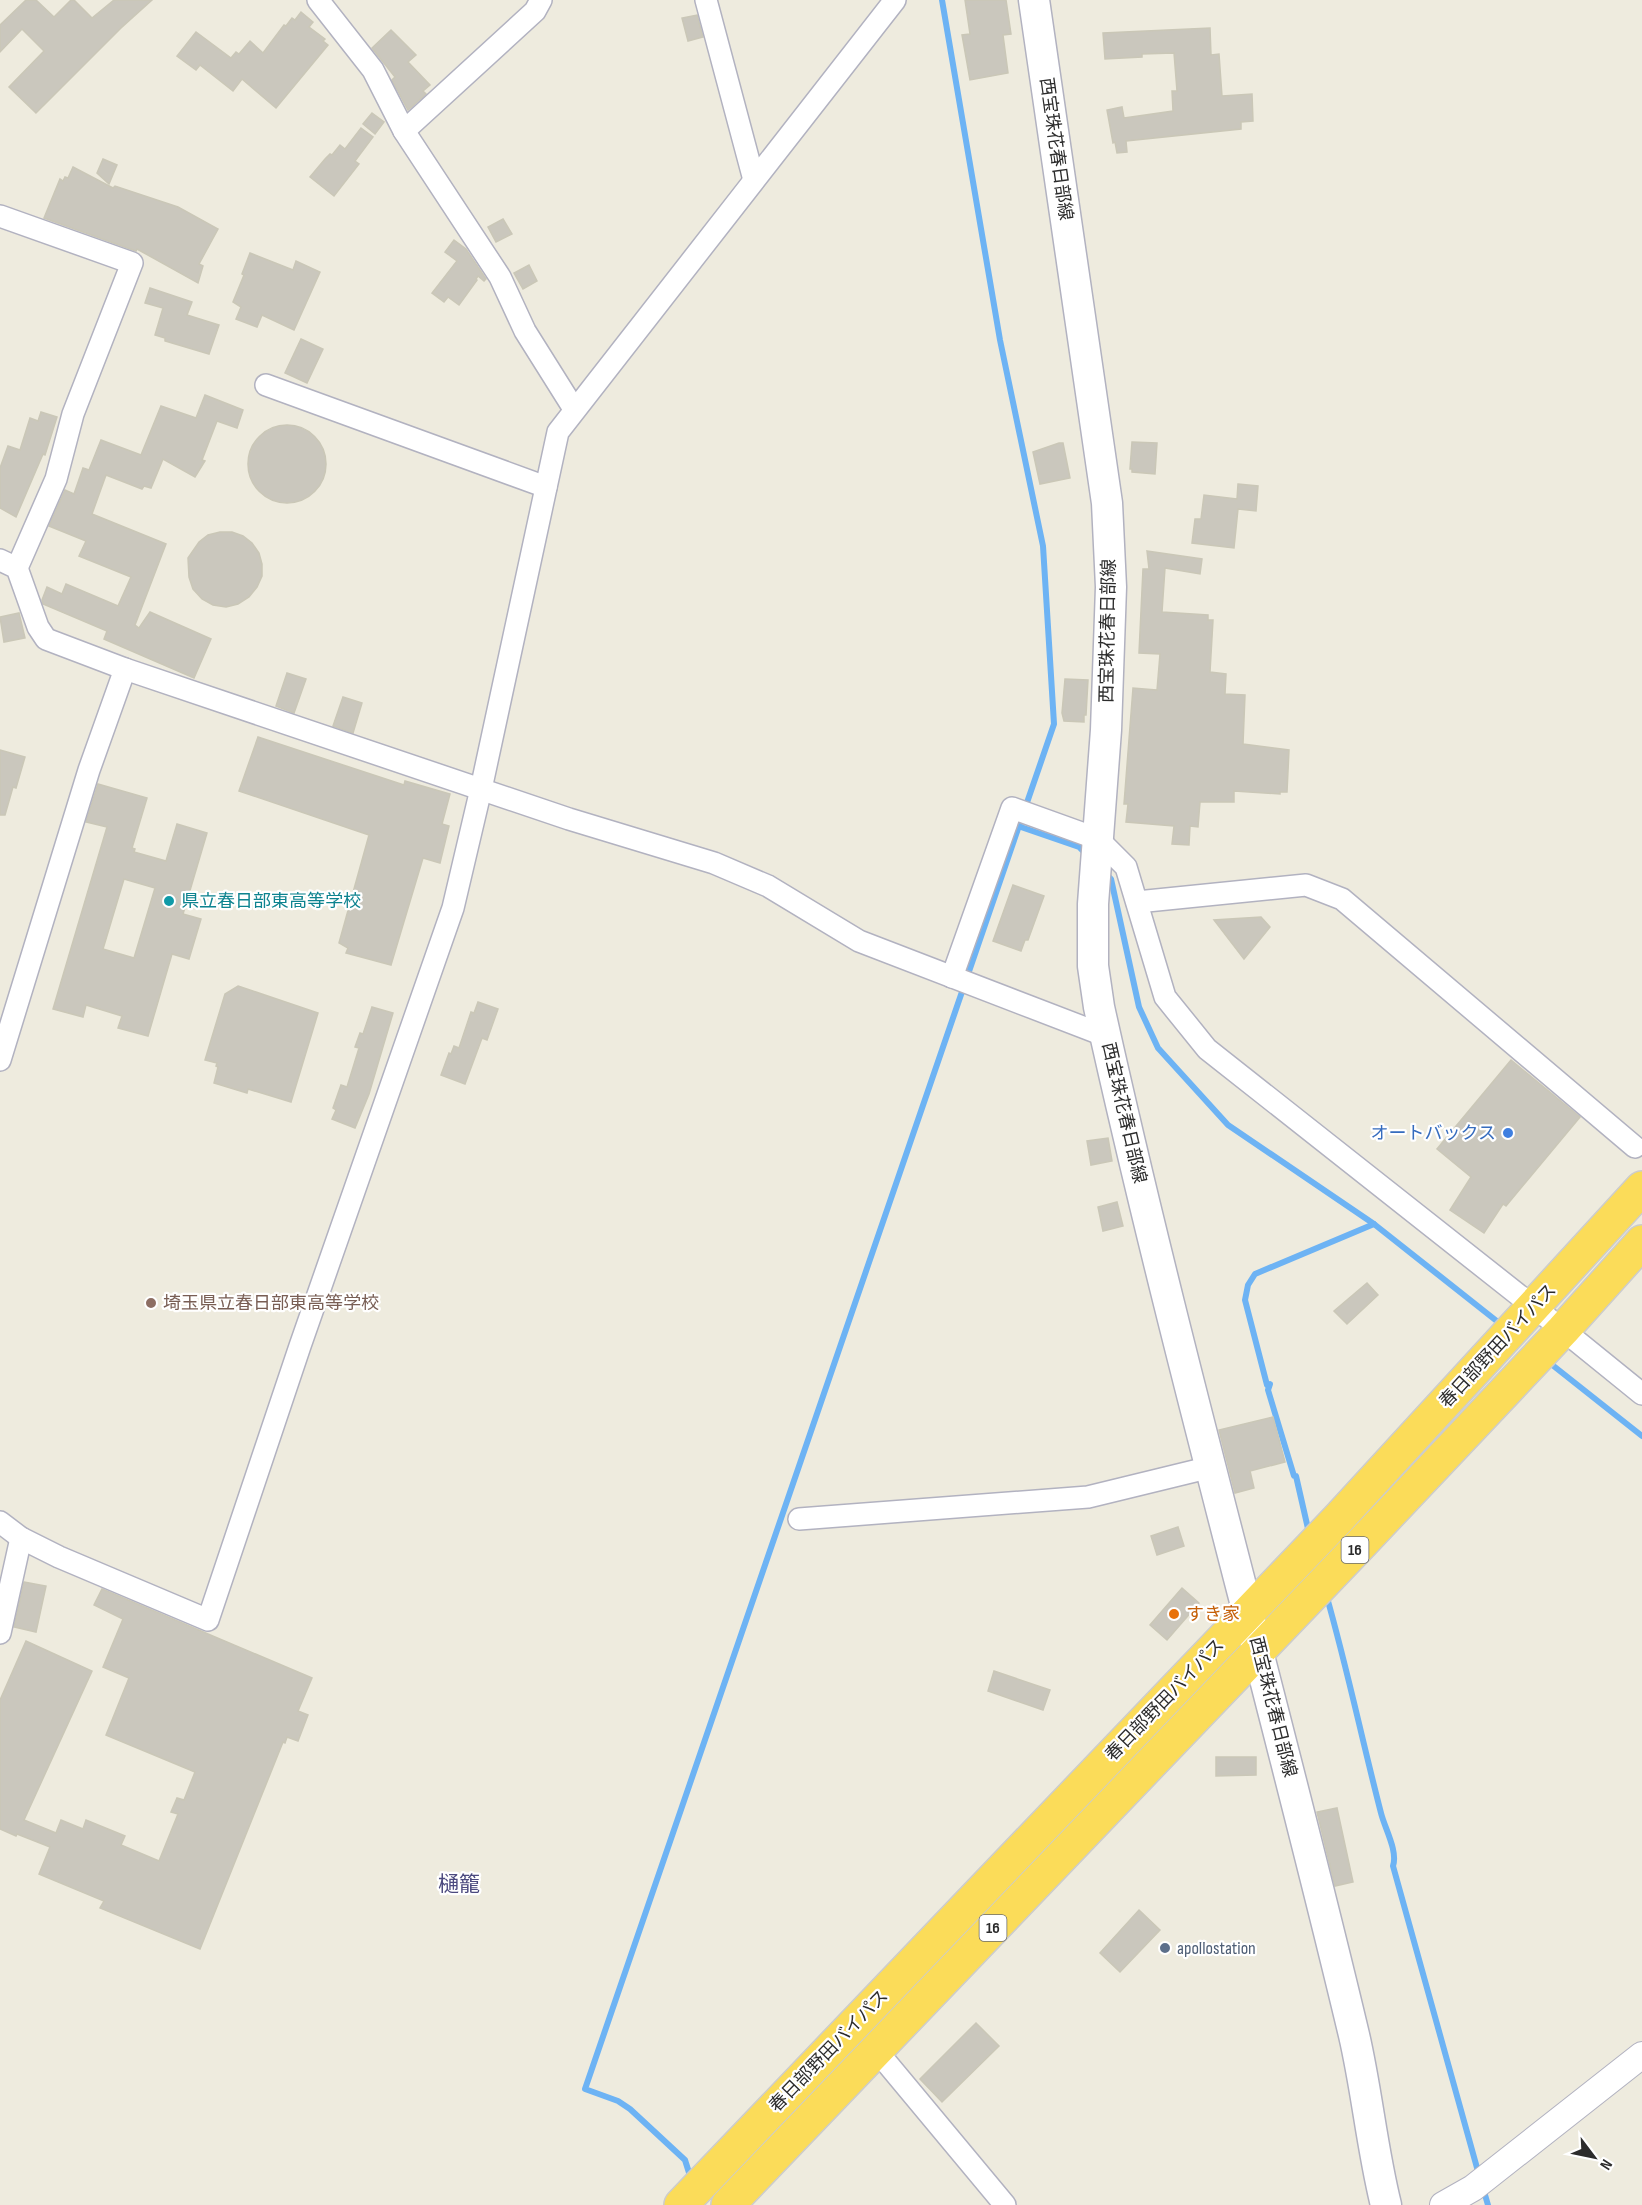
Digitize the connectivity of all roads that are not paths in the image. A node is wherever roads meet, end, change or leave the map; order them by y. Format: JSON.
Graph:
{"nodes":[{"id":1,"x":318,"y":0,"type":"edge"},
{"id":2,"x":541,"y":0,"type":"edge"},
{"id":3,"x":706,"y":0,"type":"edge"},
{"id":4,"x":896,"y":0,"type":"edge"},
{"id":5,"x":1034,"y":0,"type":"edge"},
{"id":6,"x":404,"y":131,"type":"junction"},
{"id":7,"x":754,"y":180,"type":"junction"},
{"id":8,"x":0,"y":216,"type":"edge"},
{"id":9,"x":266,"y":385,"type":"dead end"},
{"id":10,"x":574,"y":409,"type":"junction"},
{"id":11,"x":546,"y":487,"type":"junction"},
{"id":12,"x":8,"y":564,"type":"edge"},
{"id":13,"x":125,"y":669,"type":"junction"},
{"id":14,"x":481,"y":789,"type":"junction"},
{"id":15,"x":1098,"y":844,"type":"junction"},
{"id":16,"x":1137,"y":902,"type":"junction"},
{"id":17,"x":952,"y":977,"type":"junction"},
{"id":18,"x":1106,"y":1036,"type":"junction"},
{"id":19,"x":1,"y":1056,"type":"edge"},
{"id":20,"x":1635,"y":1147,"type":"dead end"},
{"id":21,"x":1642,"y":1188,"type":"edge"},
{"id":22,"x":1642,"y":1242,"type":"edge"},
{"id":23,"x":1534,"y":1307,"type":"junction"},
{"id":24,"x":1563,"y":1330,"type":"junction"},
{"id":25,"x":1642,"y":1395,"type":"edge"},
{"id":26,"x":1211,"y":1467,"type":"junction"},
{"id":27,"x":799,"y":1519,"type":"dead end"},
{"id":28,"x":0,"y":1522,"type":"edge"},
{"id":29,"x":21,"y":1538,"type":"junction"},
{"id":30,"x":1249,"y":1612,"type":"junction"},
{"id":31,"x":0,"y":1634,"type":"edge"},
{"id":32,"x":1258,"y":1651,"type":"junction"},
{"id":33,"x":876,"y":2050,"type":"junction"},
{"id":34,"x":1642,"y":2055,"type":"edge"},
{"id":35,"x":681,"y":2205,"type":"edge"},
{"id":36,"x":728,"y":2205,"type":"edge"},
{"id":37,"x":1005,"y":2205,"type":"edge"},
{"id":38,"x":1386,"y":2205,"type":"edge"},
{"id":39,"x":1443,"y":2205,"type":"edge"}],
"edges":[{"from":1,"to":6,"type":"street"},
{"from":2,"to":6,"type":"street"},
{"from":3,"to":7,"type":"street"},
{"from":4,"to":7,"type":"street"},
{"from":5,"to":15,"type":"main road","name":"西宝珠花春日部線"},
{"from":6,"to":10,"type":"street"},
{"from":7,"to":10,"type":"street"},
{"from":8,"to":12,"type":"street"},
{"from":9,"to":11,"type":"street"},
{"from":10,"to":11,"type":"street"},
{"from":11,"to":14,"type":"street"},
{"from":12,"to":13,"type":"street"},
{"from":13,"to":14,"type":"street"},
{"from":13,"to":19,"type":"street"},
{"from":14,"to":17,"type":"street"},
{"from":14,"to":29,"type":"street"},
{"from":15,"to":16,"type":"street"},
{"from":15,"to":17,"type":"street"},
{"from":15,"to":18,"type":"main road","name":"西宝珠花春日部線"},
{"from":16,"to":20,"type":"street"},
{"from":16,"to":23,"type":"street"},
{"from":17,"to":18,"type":"street"},
{"from":18,"to":26,"type":"main road","name":"西宝珠花春日部線"},
{"from":21,"to":23,"type":"highway","name":"春日部野田バイパス","number":"16"},
{"from":22,"to":24,"type":"highway","name":"春日部野田バイパス","number":"16"},
{"from":23,"to":24,"type":"street"},
{"from":23,"to":30,"type":"highway","name":"春日部野田バイパス","number":"16"},
{"from":24,"to":25,"type":"street"},
{"from":24,"to":32,"type":"highway","name":"春日部野田バイパス","number":"16"},
{"from":26,"to":27,"type":"street"},
{"from":26,"to":30,"type":"main road","name":"西宝珠花春日部線"},
{"from":28,"to":29,"type":"street"},
{"from":29,"to":31,"type":"street"},
{"from":30,"to":32,"type":"main road","name":"西宝珠花春日部線"},
{"from":30,"to":35,"type":"highway","name":"春日部野田バイパス","number":"16"},
{"from":32,"to":33,"type":"highway","name":"春日部野田バイパス","number":"16"},
{"from":32,"to":38,"type":"main road","name":"西宝珠花春日部線"},
{"from":33,"to":36,"type":"highway","name":"春日部野田バイパス","number":"16"},
{"from":33,"to":37,"type":"street"},
{"from":34,"to":39,"type":"street"}]}
